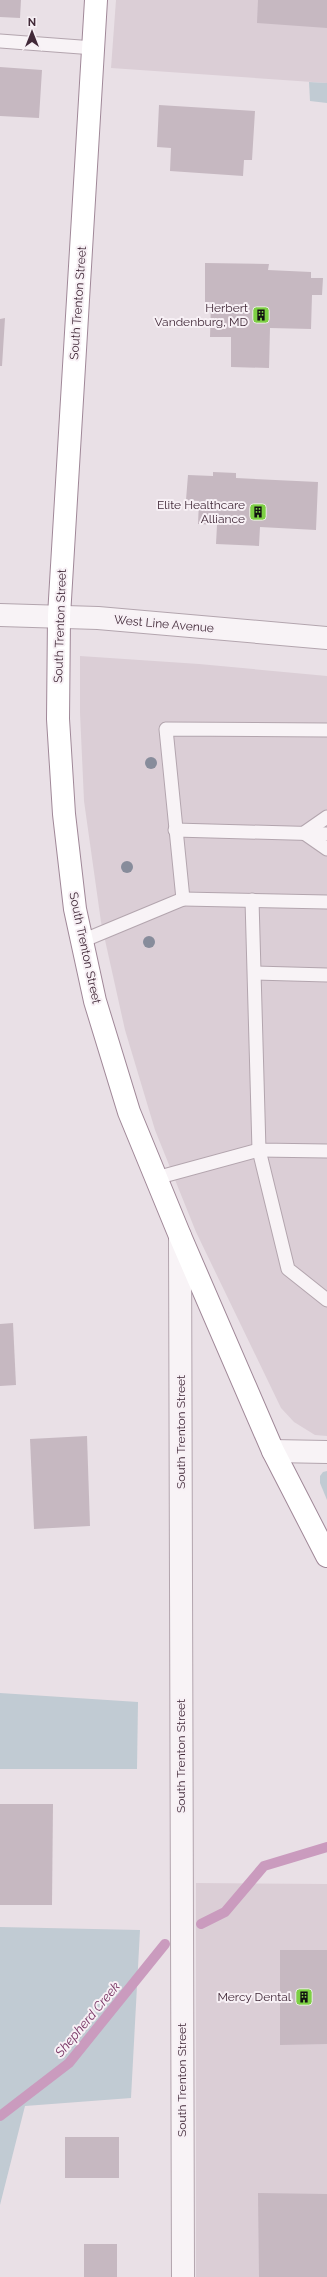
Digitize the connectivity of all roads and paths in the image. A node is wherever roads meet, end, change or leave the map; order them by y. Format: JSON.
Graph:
{"nodes":[{"id":1,"x":96,"y":0,"type":"edge"},
{"id":2,"x":0,"y":41,"type":"edge"},
{"id":3,"x":94,"y":48,"type":"junction"},
{"id":4,"x":0,"y":615,"type":"edge"},
{"id":5,"x":59,"y":616,"type":"junction"},
{"id":6,"x":327,"y":638,"type":"edge"},
{"id":7,"x":327,"y":730,"type":"edge"},
{"id":8,"x":327,"y":817,"type":"edge"},
{"id":9,"x":175,"y":830,"type":"junction"},
{"id":10,"x":304,"y":834,"type":"junction"},
{"id":11,"x":327,"y":834,"type":"edge"},
{"id":12,"x":327,"y":849,"type":"edge"},
{"id":13,"x":183,"y":899,"type":"junction"},
{"id":14,"x":252,"y":900,"type":"junction"},
{"id":15,"x":327,"y":902,"type":"edge"},
{"id":16,"x":82,"y":941,"type":"junction"},
{"id":17,"x":255,"y":973,"type":"junction"},
{"id":18,"x":327,"y":975,"type":"edge"},
{"id":19,"x":259,"y":1150,"type":"junction"},
{"id":20,"x":327,"y":1151,"type":"edge"},
{"id":21,"x":156,"y":1178,"type":"junction"},
{"id":22,"x":180,"y":1236,"type":"junction"},
{"id":23,"x":327,"y":1300,"type":"edge"},
{"id":24,"x":273,"y":1451,"type":"junction"},
{"id":25,"x":327,"y":1452,"type":"edge"},
{"id":26,"x":327,"y":1556,"type":"edge"},
{"id":27,"x":183,"y":2277,"type":"edge"}],
"edges":[{"from":1,"to":3,"type":"highway","name":"South Trenton Street"},
{"from":2,"to":3,"type":"lane"},
{"from":3,"to":5,"type":"highway","name":"South Trenton Street"},
{"from":4,"to":5,"type":"street","name":"West Line Avenue"},
{"from":5,"to":6,"type":"street","name":"West Line Avenue"},
{"from":5,"to":16,"type":"highway","name":"South Trenton Street"},
{"from":7,"to":9,"type":"lane"},
{"from":8,"to":10,"type":"lane"},
{"from":9,"to":10,"type":"lane"},
{"from":9,"to":13,"type":"lane"},
{"from":10,"to":11,"type":"lane"},
{"from":10,"to":12,"type":"lane"},
{"from":13,"to":14,"type":"lane"},
{"from":13,"to":16,"type":"lane"},
{"from":14,"to":15,"type":"lane"},
{"from":14,"to":17,"type":"lane"},
{"from":16,"to":21,"type":"highway","name":"South Trenton Street"},
{"from":17,"to":18,"type":"lane"},
{"from":17,"to":19,"type":"lane"},
{"from":19,"to":20,"type":"lane"},
{"from":19,"to":21,"type":"lane"},
{"from":19,"to":23,"type":"lane"},
{"from":21,"to":22,"type":"highway","name":"South Trenton Street"},
{"from":22,"to":24,"type":"highway","name":"South Trenton Street"},
{"from":22,"to":27,"type":"street","name":"South Trenton Street"},
{"from":24,"to":25,"type":"street"},
{"from":24,"to":26,"type":"highway","name":"South Trenton Street"}]}
